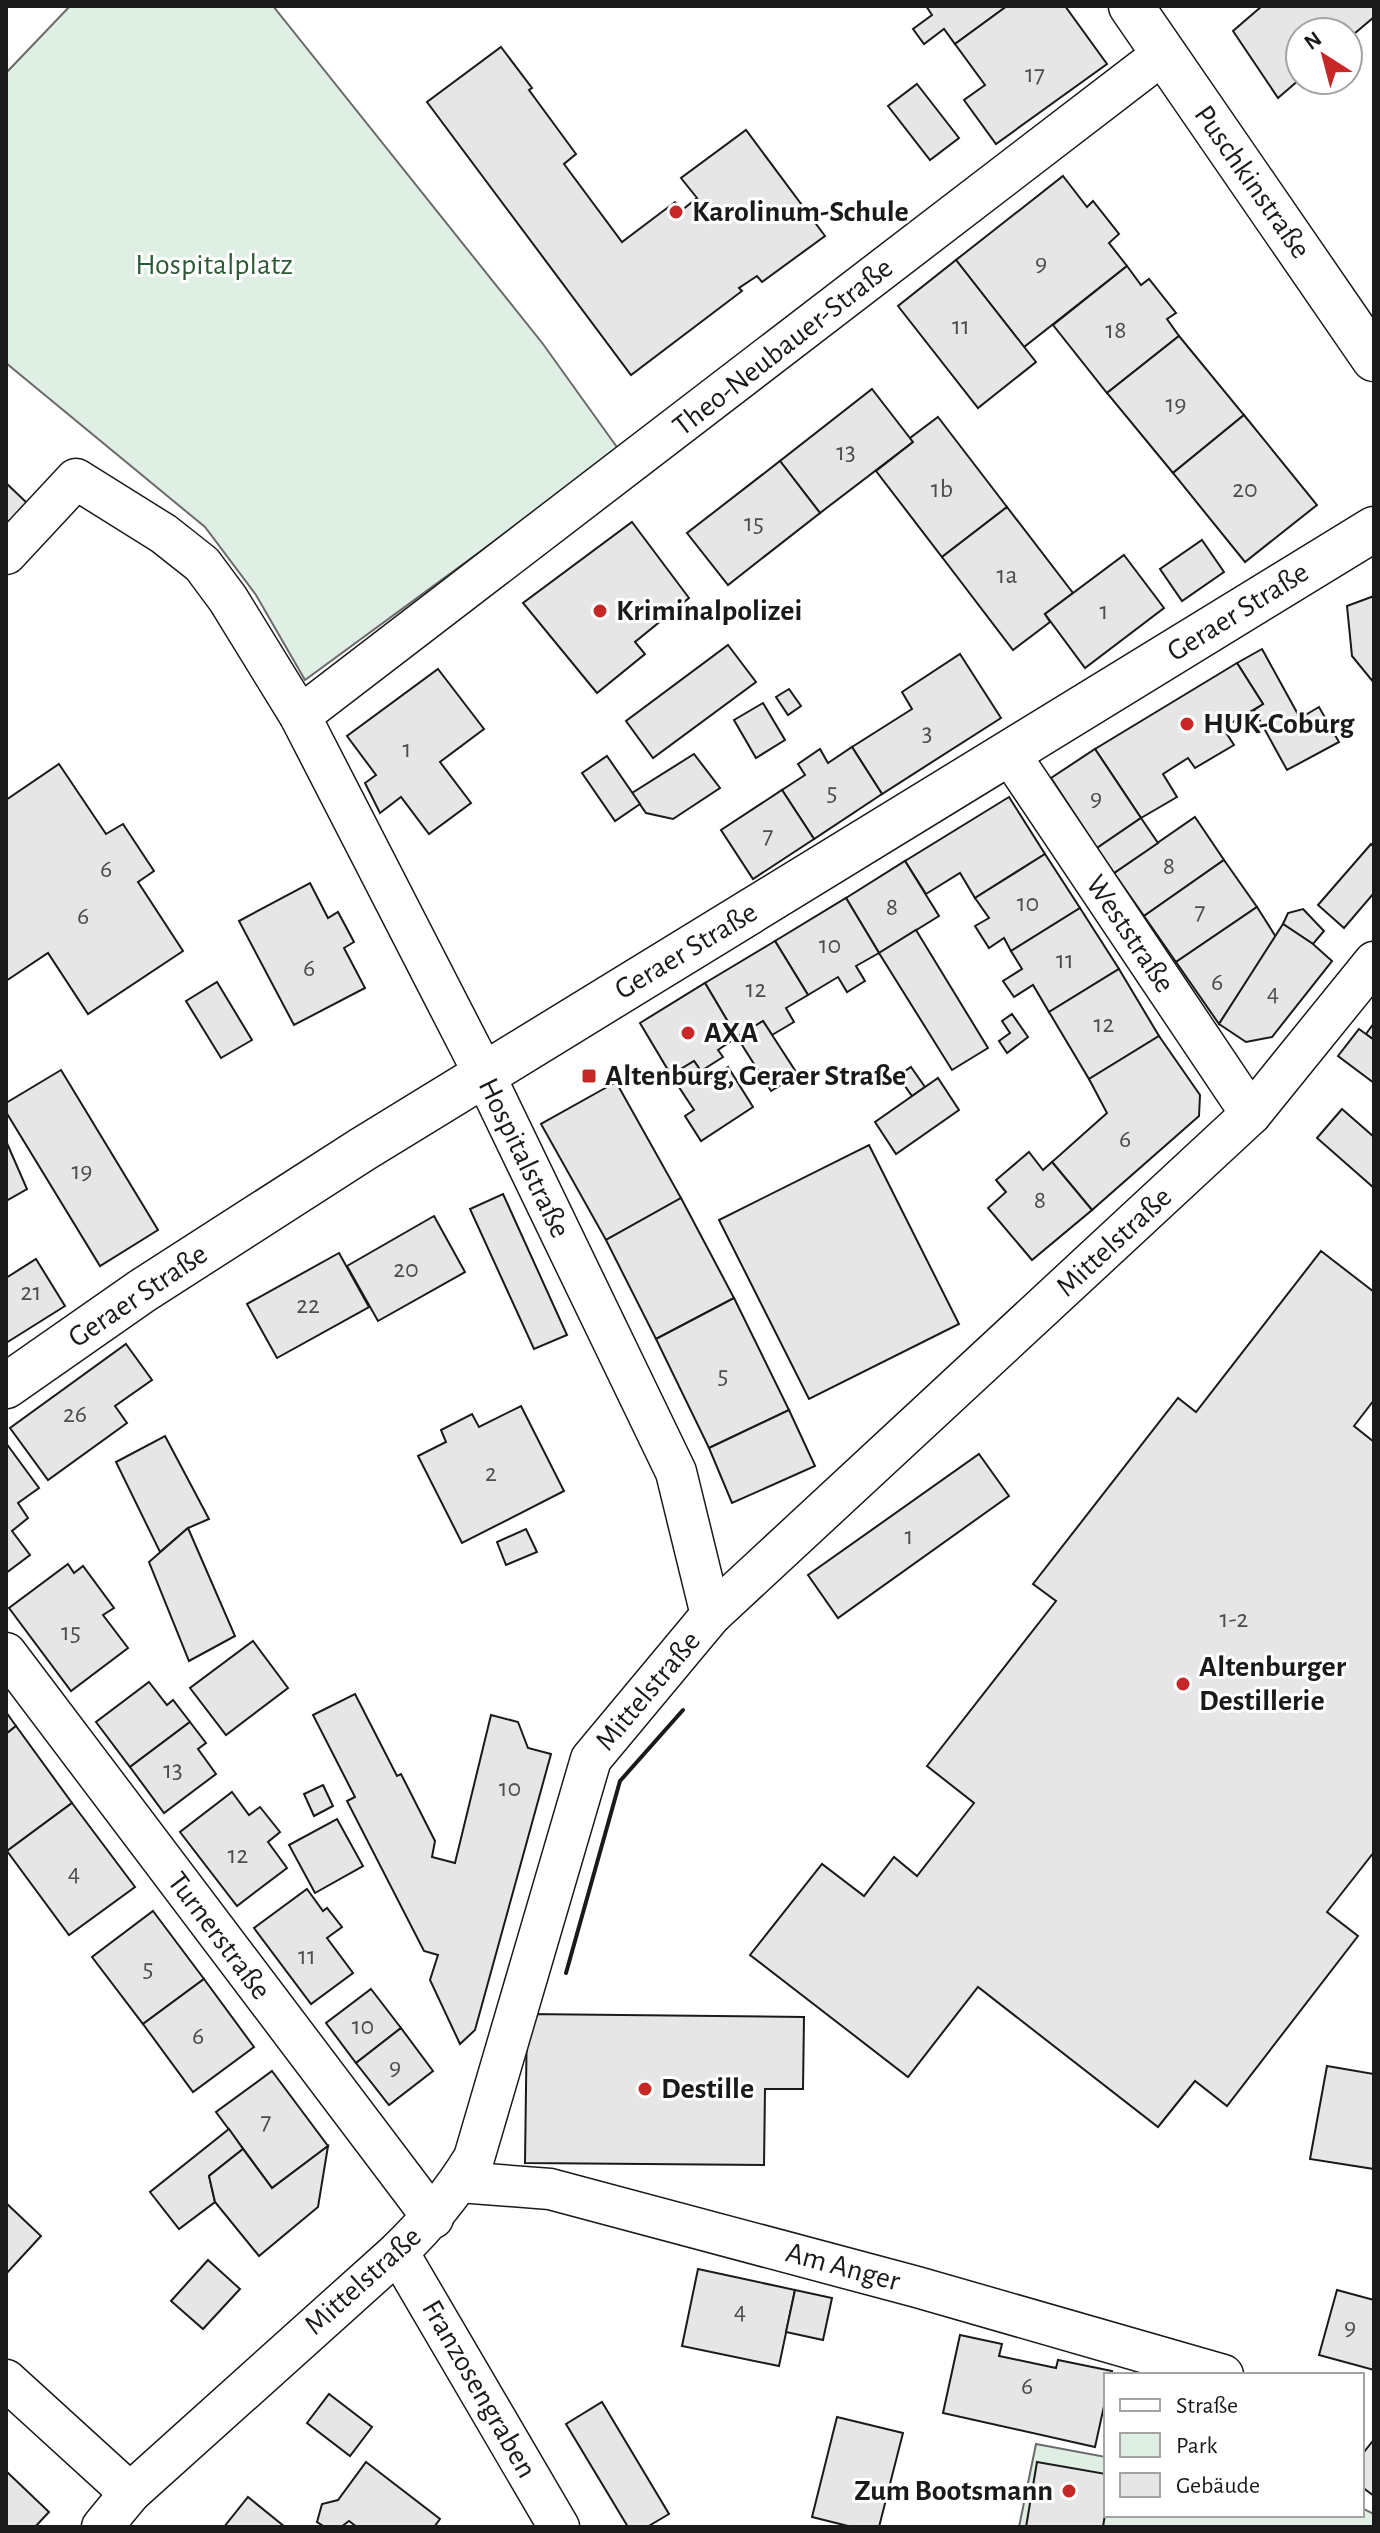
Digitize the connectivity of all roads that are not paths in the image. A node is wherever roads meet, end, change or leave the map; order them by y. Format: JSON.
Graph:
{"nodes":[{"id":1,"x":1131,"y":6,"type":"edge"},
{"id":2,"x":1163,"y":54,"type":"junction"},
{"id":3,"x":1374,"y":359,"type":"edge"},
{"id":4,"x":1374,"y":529,"type":"edge"},
{"id":5,"x":6,"y":554,"type":"edge"},
{"id":6,"x":300,"y":716,"type":"junction"},
{"id":7,"x":1009,"y":753,"type":"junction"},
{"id":8,"x":1374,"y":962,"type":"edge"},
{"id":9,"x":484,"y":1074,"type":"junction"},
{"id":10,"x":1251,"y":1114,"type":"junction"},
{"id":11,"x":6,"y":1386,"type":"edge"},
{"id":12,"x":711,"y":1615,"type":"junction"},
{"id":13,"x":6,"y":1653,"type":"edge"},
{"id":14,"x":459,"y":2182,"type":"junction"},
{"id":15,"x":433,"y":2218,"type":"junction"},
{"id":16,"x":398,"y":2252,"type":"junction"},
{"id":17,"x":1216,"y":2373,"type":"edge"},
{"id":18,"x":6,"y":2380,"type":"edge"},
{"id":19,"x":130,"y":2493,"type":"junction"},
{"id":20,"x":102,"y":2527,"type":"edge"},
{"id":21,"x":559,"y":2527,"type":"edge"}],
"edges":[{"from":1,"to":2,"type":"main road","name":"Puschkinstraße"},
{"from":2,"to":3,"type":"main road","name":"Puschkinstraße"},
{"from":2,"to":6,"type":"street","name":"Theo-Neubauer-Straße"},
{"from":4,"to":7,"type":"main road","name":"Geraer Straße"},
{"from":5,"to":6,"type":"street"},
{"from":6,"to":9,"type":"street","name":"Hospitalstraße"},
{"from":7,"to":9,"type":"main road","name":"Geraer Straße"},
{"from":7,"to":10,"type":"street","name":"Weststraße"},
{"from":8,"to":10,"type":"street","name":"Mittelstraße"},
{"from":9,"to":11,"type":"main road","name":"Geraer Straße"},
{"from":9,"to":12,"type":"street","name":"Hospitalstraße"},
{"from":10,"to":12,"type":"street","name":"Mittelstraße"},
{"from":12,"to":14,"type":"street","name":"Mittelstraße"},
{"from":13,"to":15,"type":"street","name":"Turnerstraße"},
{"from":14,"to":15,"type":"street","name":"Mittelstraße"},
{"from":14,"to":17,"type":"street","name":"Am Anger"},
{"from":15,"to":16,"type":"street","name":"Mittelstraße"},
{"from":16,"to":19,"type":"street","name":"Mittelstraße"},
{"from":16,"to":21,"type":"street","name":"Franzosengraben"},
{"from":18,"to":19,"type":"street"},
{"from":19,"to":20,"type":"street","name":"Mittelstraße"}]}
